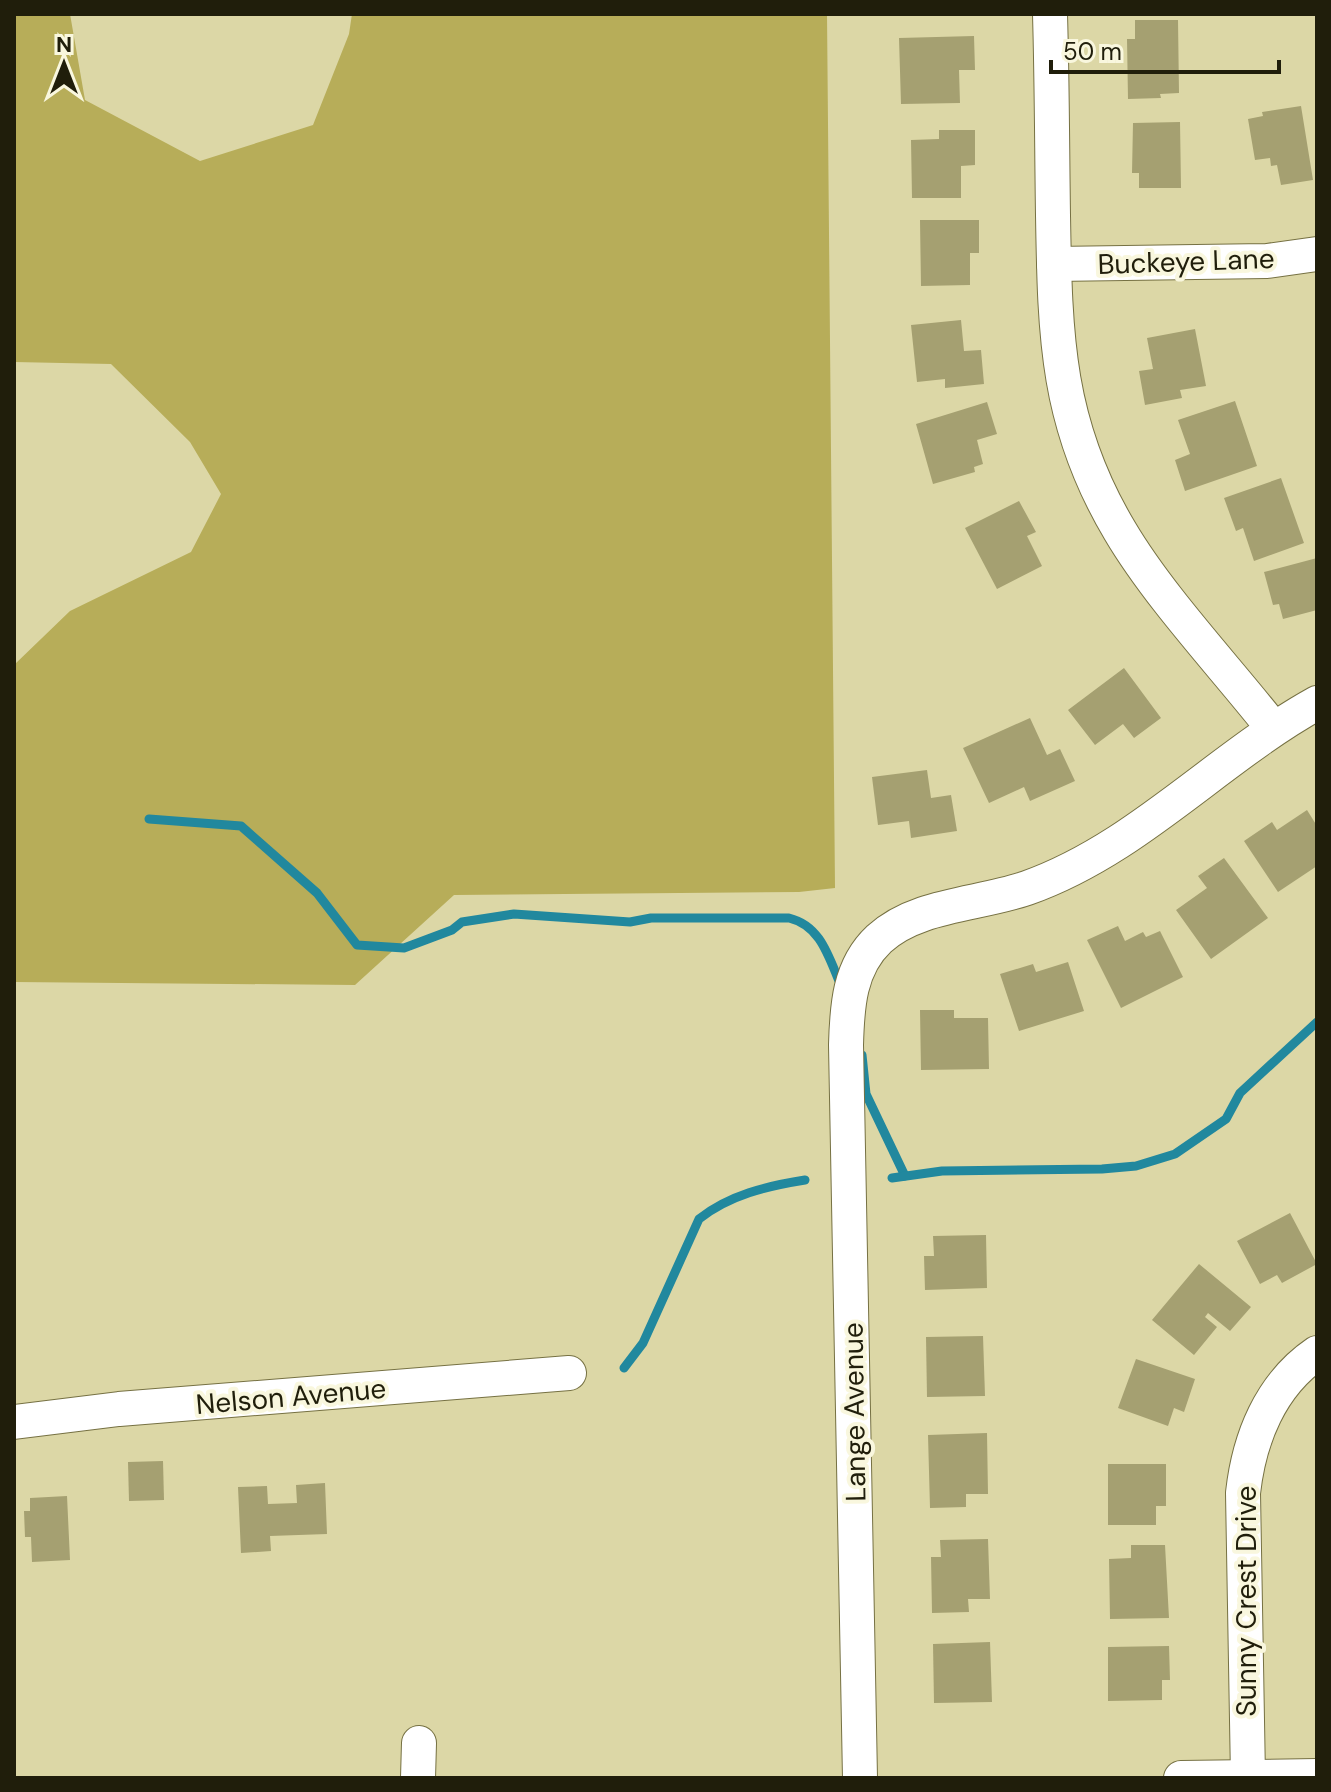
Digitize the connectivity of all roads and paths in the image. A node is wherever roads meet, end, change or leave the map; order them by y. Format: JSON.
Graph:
{"nodes":[{"id":1,"x":1050,"y":14,"type":"edge"},
{"id":2,"x":1317,"y":254,"type":"edge"},
{"id":3,"x":1054,"y":264,"type":"junction"},
{"id":4,"x":1317,"y":703,"type":"edge"},
{"id":5,"x":1273,"y":728,"type":"junction"},
{"id":6,"x":1317,"y":1353,"type":"edge"},
{"id":7,"x":569,"y":1373,"type":"dead end"},
{"id":8,"x":14,"y":1422,"type":"edge"},
{"id":9,"x":419,"y":1743,"type":"dead end"},
{"id":10,"x":1317,"y":1776,"type":"edge"},
{"id":11,"x":1248,"y":1777,"type":"edge"},
{"id":12,"x":418,"y":1778,"type":"edge"},
{"id":13,"x":860,"y":1778,"type":"edge"},
{"id":14,"x":1181,"y":1778,"type":"edge"}],
"edges":[{"from":1,"to":3,"type":"street"},
{"from":2,"to":3,"type":"street","name":"Buckeye Lane"},
{"from":3,"to":5,"type":"street"},
{"from":4,"to":5,"type":"street","name":"Lange Avenue"},
{"from":5,"to":13,"type":"street","name":"Lange Avenue"},
{"from":6,"to":11,"type":"street","name":"Sunny Crest Drive"},
{"from":7,"to":8,"type":"street","name":"Nelson Avenue"},
{"from":9,"to":12,"type":"street"},
{"from":10,"to":11,"type":"street"},
{"from":11,"to":14,"type":"street"}]}
